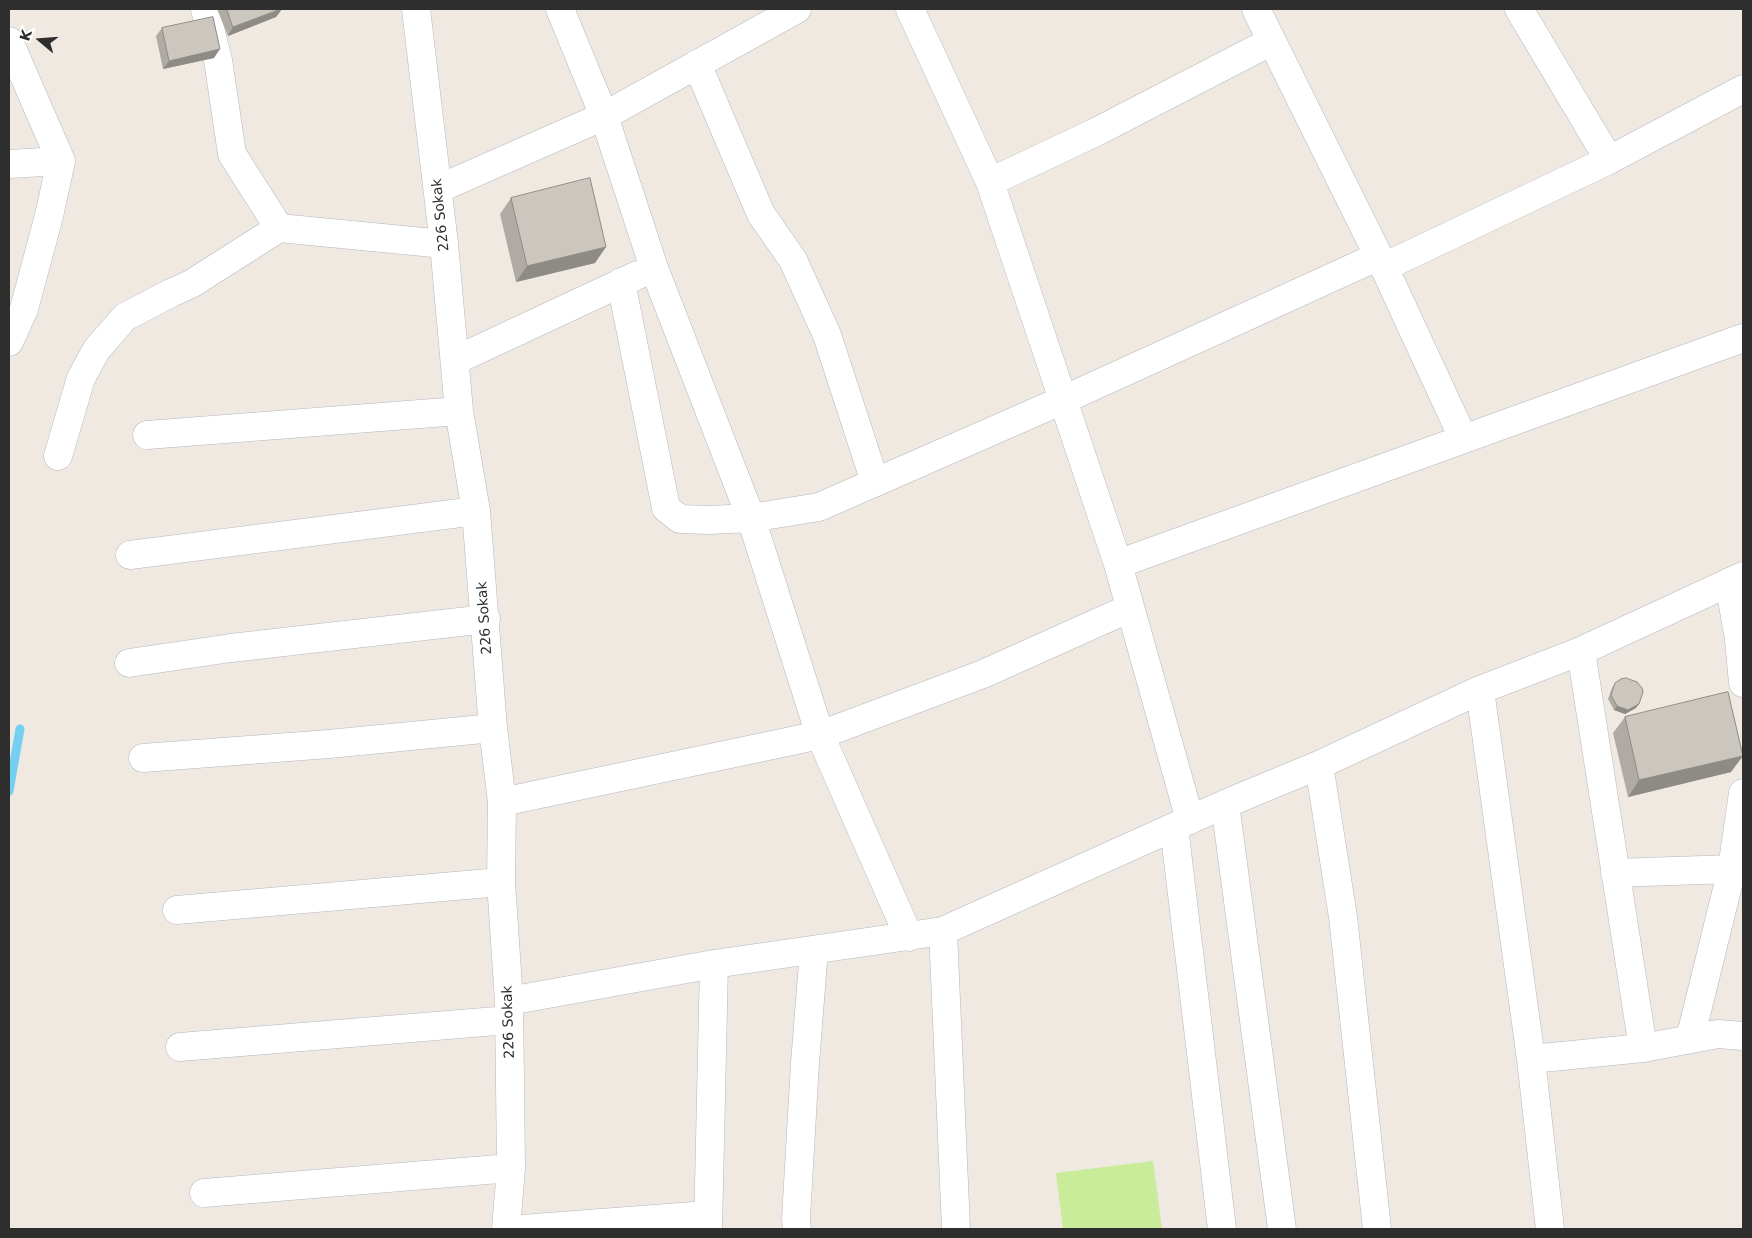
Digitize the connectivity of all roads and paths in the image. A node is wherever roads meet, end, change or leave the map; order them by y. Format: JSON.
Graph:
{"nodes":[{"id":1,"x":205,"y":9,"type":"edge"},
{"id":2,"x":416,"y":9,"type":"edge"},
{"id":3,"x":560,"y":9,"type":"edge"},
{"id":4,"x":797,"y":9,"type":"edge"},
{"id":5,"x":910,"y":9,"type":"edge"},
{"id":6,"x":1256,"y":9,"type":"edge"},
{"id":7,"x":1520,"y":9,"type":"edge"},
{"id":8,"x":9,"y":41,"type":"edge"},
{"id":9,"x":1272,"y":42,"type":"junction"},
{"id":10,"x":697,"y":64,"type":"junction"},
{"id":11,"x":1743,"y":89,"type":"edge"},
{"id":12,"x":604,"y":116,"type":"junction"},
{"id":13,"x":1610,"y":160,"type":"junction"},
{"id":14,"x":62,"y":161,"type":"junction"},
{"id":15,"x":9,"y":164,"type":"edge"},
{"id":16,"x":990,"y":182,"type":"junction"},
{"id":17,"x":438,"y":189,"type":"junction"},
{"id":18,"x":279,"y":228,"type":"junction"},
{"id":19,"x":444,"y":244,"type":"junction"},
{"id":20,"x":1381,"y":261,"type":"junction"},
{"id":21,"x":654,"y":268,"type":"junction"},
{"id":22,"x":622,"y":282,"type":"junction"},
{"id":23,"x":1743,"y":338,"type":"edge"},
{"id":24,"x":9,"y":342,"type":"edge"},
{"id":25,"x":456,"y":360,"type":"junction"},
{"id":26,"x":1063,"y":400,"type":"junction"},
{"id":27,"x":459,"y":410,"type":"junction"},
{"id":28,"x":147,"y":436,"type":"dead end"},
{"id":29,"x":1463,"y":438,"type":"junction"},
{"id":30,"x":58,"y":456,"type":"dead end"},
{"id":31,"x":875,"y":482,"type":"junction"},
{"id":32,"x":476,"y":511,"type":"junction"},
{"id":33,"x":752,"y":518,"type":"junction"},
{"id":34,"x":130,"y":555,"type":"dead end"},
{"id":35,"x":1118,"y":564,"type":"junction"},
{"id":36,"x":1736,"y":579,"type":"edge"},
{"id":37,"x":1130,"y":608,"type":"junction"},
{"id":38,"x":486,"y":619,"type":"junction"},
{"id":39,"x":1581,"y":651,"type":"junction"},
{"id":40,"x":129,"y":662,"type":"dead end"},
{"id":41,"x":1743,"y":682,"type":"edge"},
{"id":42,"x":1480,"y":690,"type":"junction"},
{"id":43,"x":492,"y":728,"type":"junction"},
{"id":44,"x":820,"y":735,"type":"junction"},
{"id":45,"x":143,"y":758,"type":"dead end"},
{"id":46,"x":1319,"y":765,"type":"junction"},
{"id":47,"x":1743,"y":793,"type":"edge"},
{"id":48,"x":502,"y":802,"type":"junction"},
{"id":49,"x":1226,"y":804,"type":"junction"},
{"id":50,"x":1182,"y":824,"type":"junction"},
{"id":51,"x":1732,"y":869,"type":"junction"},
{"id":52,"x":1615,"y":873,"type":"junction"},
{"id":53,"x":501,"y":882,"type":"junction"},
{"id":54,"x":177,"y":910,"type":"dead end"},
{"id":55,"x":943,"y":931,"type":"junction"},
{"id":56,"x":909,"y":937,"type":"junction"},
{"id":57,"x":814,"y":950,"type":"junction"},
{"id":58,"x":714,"y":964,"type":"junction"},
{"id":59,"x":509,"y":1010,"type":"junction"},
{"id":60,"x":1743,"y":1036,"type":"edge"},
{"id":61,"x":1690,"y":1039,"type":"junction"},
{"id":62,"x":180,"y":1047,"type":"dead end"},
{"id":63,"x":1643,"y":1048,"type":"junction"},
{"id":64,"x":1531,"y":1059,"type":"junction"},
{"id":65,"x":511,"y":1168,"type":"junction"},
{"id":66,"x":204,"y":1193,"type":"dead end"},
{"id":67,"x":708,"y":1222,"type":"edge"},
{"id":68,"x":506,"y":1229,"type":"edge"},
{"id":69,"x":522,"y":1229,"type":"edge"},
{"id":70,"x":797,"y":1229,"type":"edge"},
{"id":71,"x":956,"y":1229,"type":"edge"},
{"id":72,"x":1222,"y":1229,"type":"edge"},
{"id":73,"x":1282,"y":1229,"type":"edge"},
{"id":74,"x":1377,"y":1229,"type":"edge"},
{"id":75,"x":1550,"y":1229,"type":"edge"}],
"edges":[{"from":1,"to":18,"type":"street"},
{"from":2,"to":17,"type":"street","name":"226 Sokak"},
{"from":3,"to":12,"type":"street"},
{"from":4,"to":10,"type":"street"},
{"from":5,"to":16,"type":"street"},
{"from":6,"to":9,"type":"street"},
{"from":7,"to":13,"type":"street"},
{"from":8,"to":14,"type":"street"},
{"from":9,"to":16,"type":"street"},
{"from":9,"to":20,"type":"street"},
{"from":10,"to":12,"type":"street"},
{"from":10,"to":31,"type":"street"},
{"from":11,"to":13,"type":"street"},
{"from":12,"to":17,"type":"street"},
{"from":12,"to":21,"type":"street"},
{"from":13,"to":20,"type":"street"},
{"from":14,"to":15,"type":"street"},
{"from":14,"to":24,"type":"street"},
{"from":16,"to":26,"type":"street"},
{"from":17,"to":19,"type":"street","name":"226 Sokak"},
{"from":18,"to":19,"type":"street"},
{"from":18,"to":30,"type":"street"},
{"from":19,"to":25,"type":"street","name":"226 Sokak"},
{"from":20,"to":26,"type":"street"},
{"from":20,"to":29,"type":"street"},
{"from":21,"to":22,"type":"street"},
{"from":21,"to":33,"type":"street"},
{"from":22,"to":25,"type":"street"},
{"from":22,"to":33,"type":"street"},
{"from":23,"to":29,"type":"street"},
{"from":25,"to":27,"type":"street","name":"226 Sokak"},
{"from":26,"to":31,"type":"street"},
{"from":26,"to":35,"type":"street"},
{"from":27,"to":28,"type":"street"},
{"from":27,"to":32,"type":"street","name":"226 Sokak"},
{"from":29,"to":35,"type":"street"},
{"from":31,"to":33,"type":"street"},
{"from":32,"to":34,"type":"street"},
{"from":32,"to":38,"type":"street","name":"226 Sokak"},
{"from":33,"to":44,"type":"street"},
{"from":35,"to":37,"type":"street"},
{"from":36,"to":39,"type":"street"},
{"from":36,"to":41,"type":"street"},
{"from":37,"to":44,"type":"street"},
{"from":37,"to":50,"type":"street"},
{"from":38,"to":40,"type":"street"},
{"from":38,"to":43,"type":"street","name":"226 Sokak"},
{"from":39,"to":42,"type":"street"},
{"from":39,"to":52,"type":"street"},
{"from":42,"to":46,"type":"street"},
{"from":42,"to":64,"type":"street"},
{"from":43,"to":45,"type":"street"},
{"from":43,"to":48,"type":"street","name":"226 Sokak"},
{"from":44,"to":48,"type":"street"},
{"from":44,"to":56,"type":"street"},
{"from":46,"to":49,"type":"street"},
{"from":46,"to":74,"type":"street"},
{"from":47,"to":51,"type":"street"},
{"from":48,"to":53,"type":"street","name":"226 Sokak"},
{"from":49,"to":50,"type":"street"},
{"from":49,"to":73,"type":"street"},
{"from":50,"to":55,"type":"street"},
{"from":50,"to":72,"type":"street"},
{"from":51,"to":52,"type":"street"},
{"from":51,"to":61,"type":"street"},
{"from":52,"to":63,"type":"street"},
{"from":53,"to":54,"type":"street"},
{"from":53,"to":59,"type":"street","name":"226 Sokak"},
{"from":55,"to":56,"type":"street"},
{"from":55,"to":71,"type":"street"},
{"from":56,"to":57,"type":"street"},
{"from":57,"to":58,"type":"street"},
{"from":57,"to":70,"type":"street"},
{"from":58,"to":59,"type":"street"},
{"from":58,"to":67,"type":"street"},
{"from":59,"to":62,"type":"street"},
{"from":59,"to":65,"type":"street","name":"226 Sokak"},
{"from":60,"to":61,"type":"street"},
{"from":61,"to":63,"type":"street"},
{"from":63,"to":64,"type":"street"},
{"from":64,"to":75,"type":"street"},
{"from":65,"to":66,"type":"street"},
{"from":65,"to":68,"type":"street","name":"226 Sokak"},
{"from":67,"to":69,"type":"street"}]}
